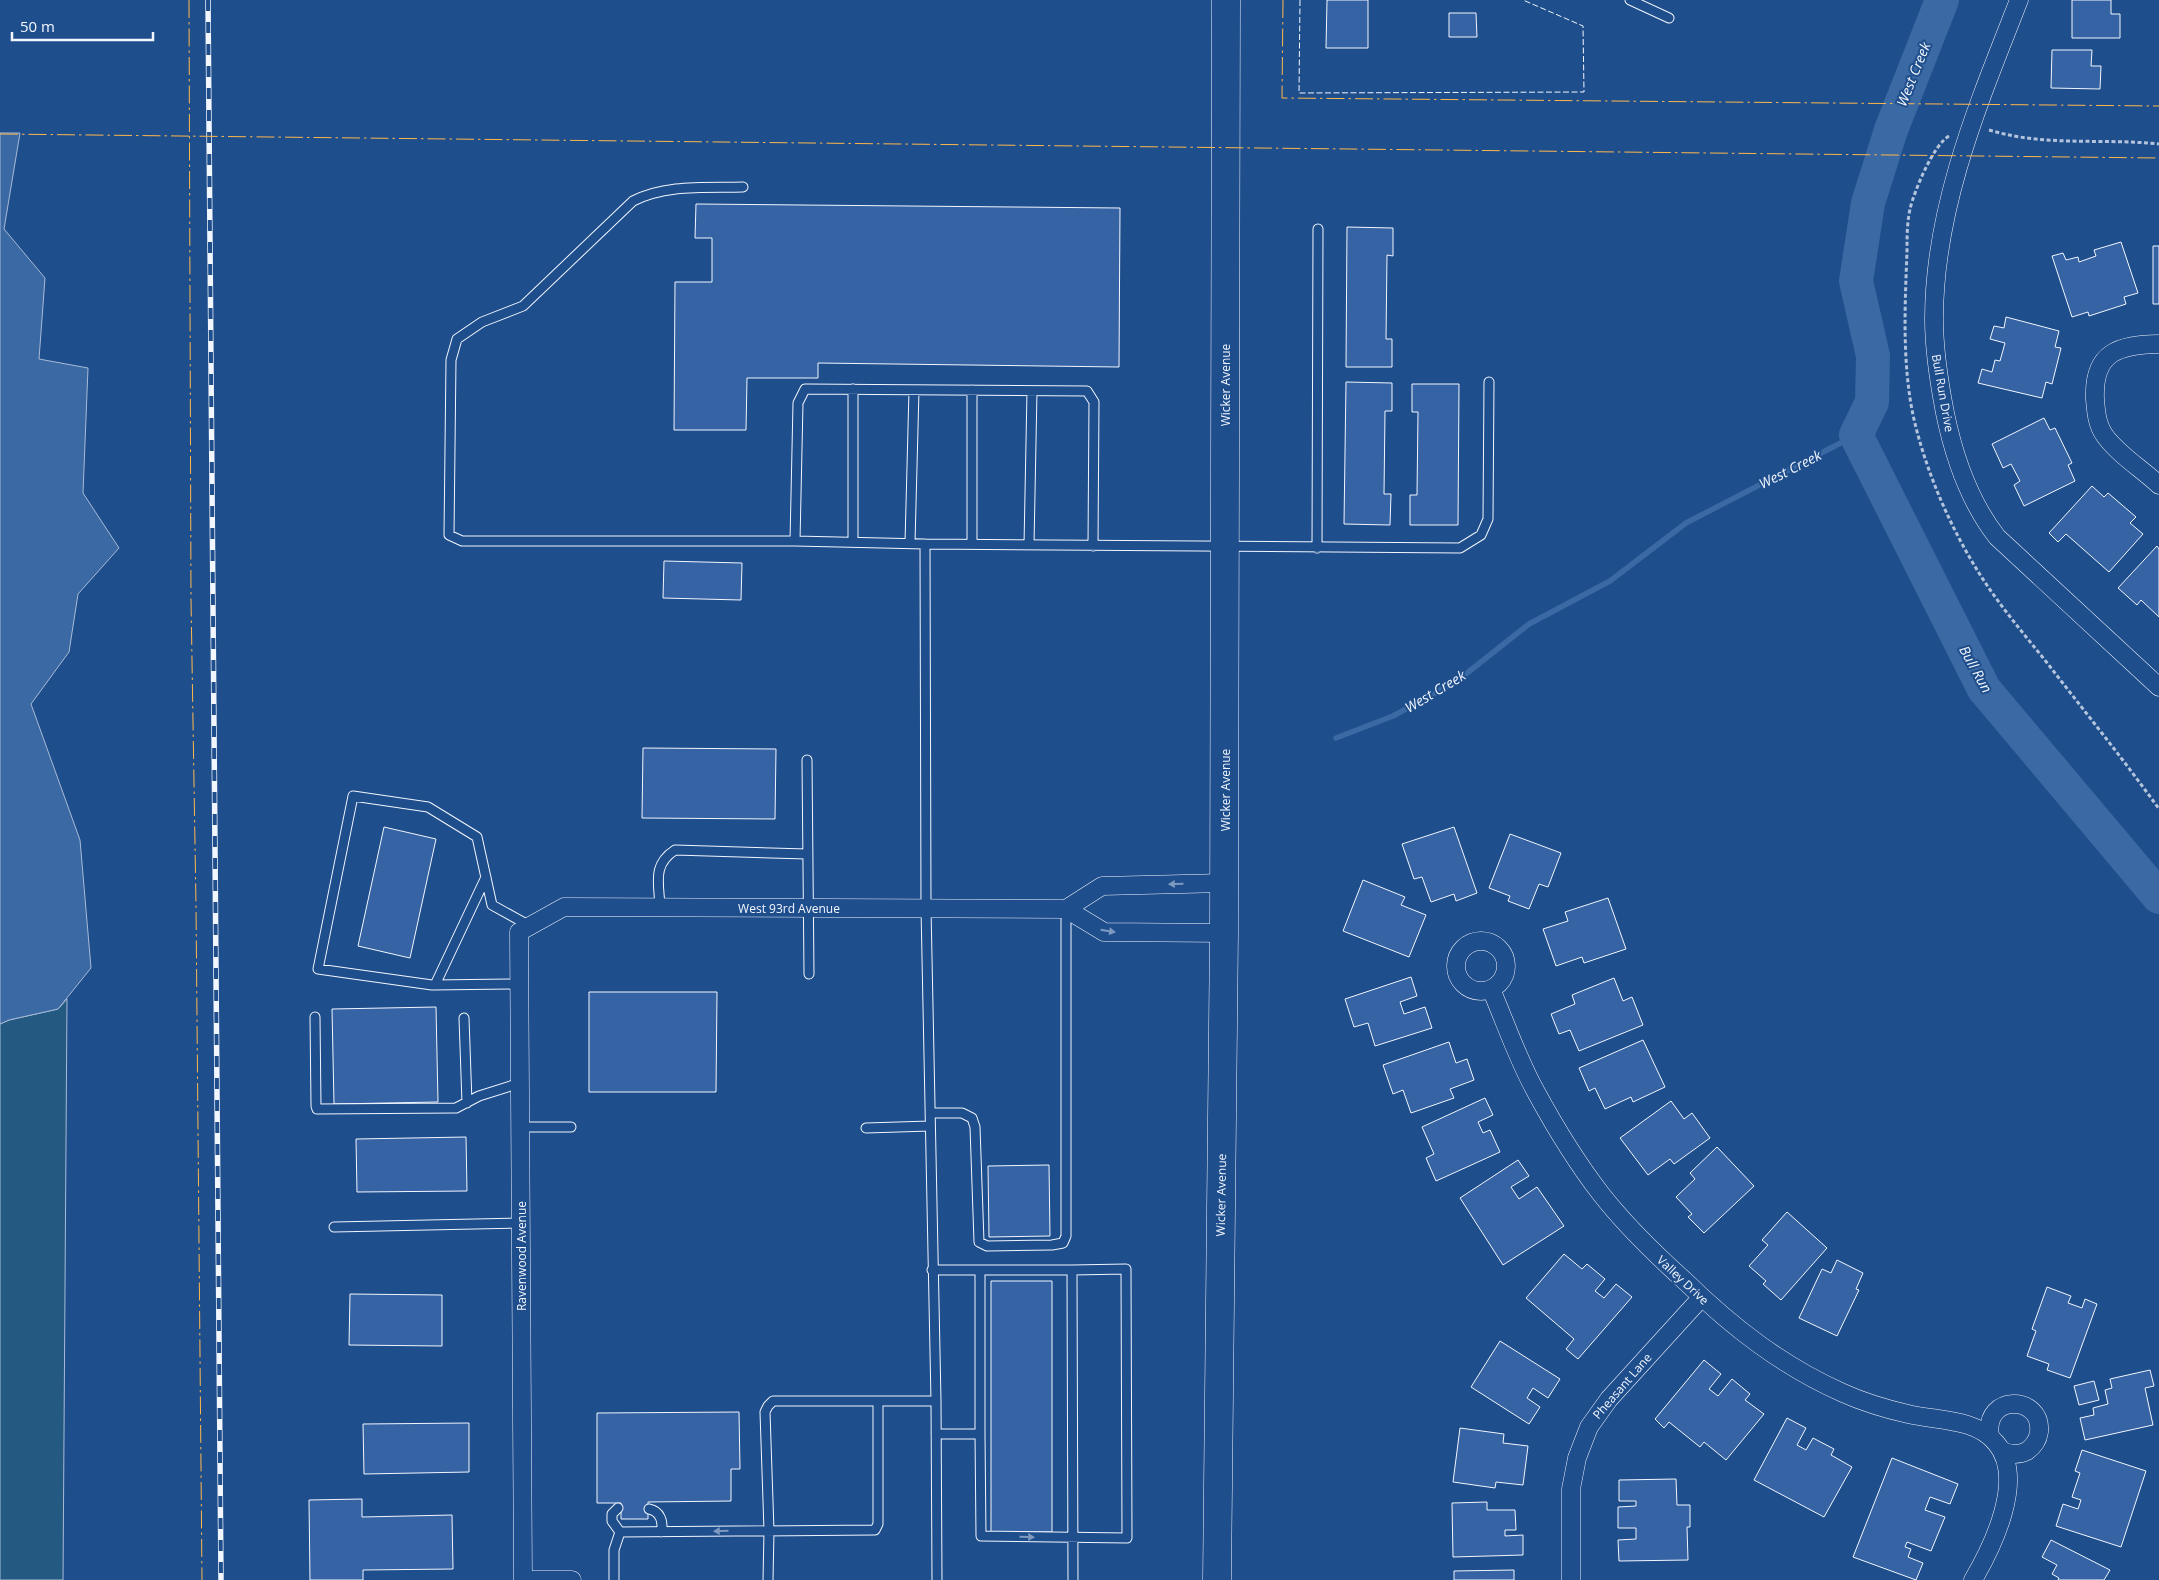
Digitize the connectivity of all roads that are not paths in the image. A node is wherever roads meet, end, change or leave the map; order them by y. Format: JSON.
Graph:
{"nodes":[{"id":1,"x":1226,"y":0,"type":"edge"},
{"id":2,"x":1630,"y":0,"type":"edge"},
{"id":3,"x":2019,"y":0,"type":"edge"},
{"id":4,"x":1669,"y":18,"type":"dead end"},
{"id":5,"x":743,"y":187,"type":"dead end"},
{"id":6,"x":1318,"y":229,"type":"dead end"},
{"id":7,"x":2159,"y":344,"type":"edge"},
{"id":8,"x":1489,"y":382,"type":"dead end"},
{"id":9,"x":854,"y":389,"type":"junction"},
{"id":10,"x":914,"y":390,"type":"junction"},
{"id":11,"x":972,"y":390,"type":"junction"},
{"id":12,"x":1032,"y":391,"type":"junction"},
{"id":13,"x":2159,"y":485,"type":"edge"},
{"id":14,"x":795,"y":541,"type":"junction"},
{"id":15,"x":854,"y":542,"type":"junction"},
{"id":16,"x":910,"y":543,"type":"junction"},
{"id":17,"x":925,"y":544,"type":"junction"},
{"id":18,"x":972,"y":544,"type":"junction"},
{"id":19,"x":1029,"y":545,"type":"junction"},
{"id":20,"x":1093,"y":546,"type":"junction"},
{"id":21,"x":1225,"y":548,"type":"junction"},
{"id":22,"x":1316,"y":548,"type":"junction"},
{"id":23,"x":2159,"y":687,"type":"edge"},
{"id":24,"x":807,"y":760,"type":"dead end"},
{"id":25,"x":807,"y":854,"type":"junction"},
{"id":26,"x":486,"y":877,"type":"junction"},
{"id":27,"x":1224,"y":883,"type":"junction"},
{"id":28,"x":660,"y":907,"type":"junction"},
{"id":29,"x":807,"y":908,"type":"junction"},
{"id":30,"x":926,"y":908,"type":"junction"},
{"id":31,"x":1066,"y":908,"type":"junction"},
{"id":32,"x":525,"y":929,"type":"junction"},
{"id":33,"x":1224,"y":933,"type":"junction"},
{"id":34,"x":809,"y":974,"type":"dead end"},
{"id":35,"x":520,"y":984,"type":"junction"},
{"id":36,"x":435,"y":985,"type":"junction"},
{"id":37,"x":1491,"y":990,"type":"dead end"},
{"id":38,"x":314,"y":1016,"type":"dead end"},
{"id":39,"x":464,"y":1018,"type":"dead end"},
{"id":40,"x":520,"y":1083,"type":"junction"},
{"id":41,"x":467,"y":1103,"type":"junction"},
{"id":42,"x":930,"y":1113,"type":"junction"},
{"id":43,"x":930,"y":1126,"type":"junction"},
{"id":44,"x":520,"y":1127,"type":"junction"},
{"id":45,"x":571,"y":1127,"type":"dead end"},
{"id":46,"x":866,"y":1128,"type":"dead end"},
{"id":47,"x":521,"y":1222,"type":"junction"},
{"id":48,"x":334,"y":1227,"type":"dead end"},
{"id":49,"x":932,"y":1270,"type":"junction"},
{"id":50,"x":980,"y":1270,"type":"junction"},
{"id":51,"x":1072,"y":1270,"type":"junction"},
{"id":52,"x":1701,"y":1298,"type":"junction"},
{"id":53,"x":878,"y":1401,"type":"junction"},
{"id":54,"x":936,"y":1401,"type":"junction"},
{"id":55,"x":936,"y":1434,"type":"junction"},
{"id":56,"x":980,"y":1434,"type":"junction"},
{"id":57,"x":618,"y":1508,"type":"dead end"},
{"id":58,"x":649,"y":1509,"type":"dead end"},
{"id":59,"x":769,"y":1530,"type":"junction"},
{"id":60,"x":620,"y":1532,"type":"junction"},
{"id":61,"x":662,"y":1532,"type":"junction"},
{"id":62,"x":1072,"y":1537,"type":"junction"},
{"id":63,"x":523,"y":1580,"type":"edge"},
{"id":64,"x":572,"y":1580,"type":"edge"},
{"id":65,"x":614,"y":1580,"type":"edge"},
{"id":66,"x":768,"y":1580,"type":"edge"},
{"id":67,"x":937,"y":1580,"type":"edge"},
{"id":68,"x":1073,"y":1580,"type":"edge"},
{"id":69,"x":1217,"y":1580,"type":"edge"},
{"id":70,"x":1572,"y":1580,"type":"edge"},
{"id":71,"x":1973,"y":1580,"type":"edge"}],
"edges":[{"from":1,"to":21,"type":"highway","name":"Wicker Avenue"},
{"from":2,"to":4,"type":"lane"},
{"from":3,"to":23,"type":"street","name":"Bull Run Drive"},
{"from":5,"to":14,"type":"lane"},
{"from":6,"to":22,"type":"lane"},
{"from":7,"to":13,"type":"street"},
{"from":8,"to":22,"type":"lane"},
{"from":9,"to":10,"type":"lane"},
{"from":9,"to":14,"type":"lane"},
{"from":9,"to":15,"type":"lane"},
{"from":10,"to":11,"type":"lane"},
{"from":10,"to":16,"type":"lane"},
{"from":11,"to":12,"type":"lane"},
{"from":11,"to":18,"type":"lane"},
{"from":12,"to":19,"type":"lane"},
{"from":12,"to":20,"type":"lane"},
{"from":14,"to":15,"type":"lane"},
{"from":15,"to":16,"type":"lane"},
{"from":16,"to":17,"type":"lane"},
{"from":17,"to":18,"type":"lane"},
{"from":17,"to":30,"type":"lane"},
{"from":18,"to":19,"type":"lane"},
{"from":19,"to":20,"type":"lane"},
{"from":20,"to":21,"type":"lane"},
{"from":21,"to":22,"type":"lane"},
{"from":21,"to":27,"type":"highway","name":"Wicker Avenue"},
{"from":24,"to":25,"type":"lane"},
{"from":25,"to":28,"type":"lane"},
{"from":25,"to":29,"type":"lane"},
{"from":26,"to":32,"type":"lane"},
{"from":26,"to":36,"type":"lane"},
{"from":26,"to":36,"type":"lane"},
{"from":27,"to":31,"type":"street","one_way":true},
{"from":27,"to":33,"type":"highway","name":"Wicker Avenue"},
{"from":28,"to":29,"type":"street","name":"West 93rd Avenue"},
{"from":28,"to":32,"type":"street","name":"West 93rd Avenue"},
{"from":29,"to":30,"type":"street","name":"West 93rd Avenue"},
{"from":29,"to":34,"type":"lane"},
{"from":30,"to":31,"type":"street","name":"West 93rd Avenue"},
{"from":30,"to":42,"type":"lane"},
{"from":31,"to":33,"type":"street","one_way":true},
{"from":31,"to":42,"type":"lane"},
{"from":32,"to":35,"type":"street","name":"Ravenwood Avenue"},
{"from":33,"to":69,"type":"highway","name":"Wicker Avenue"},
{"from":35,"to":36,"type":"lane"},
{"from":35,"to":40,"type":"street","name":"Ravenwood Avenue"},
{"from":37,"to":52,"type":"street","name":"Valley Drive"},
{"from":38,"to":41,"type":"lane"},
{"from":39,"to":41,"type":"lane"},
{"from":40,"to":41,"type":"lane"},
{"from":40,"to":44,"type":"street","name":"Ravenwood Avenue"},
{"from":42,"to":43,"type":"lane"},
{"from":43,"to":46,"type":"lane"},
{"from":43,"to":49,"type":"lane"},
{"from":44,"to":45,"type":"lane"},
{"from":44,"to":47,"type":"street","name":"Ravenwood Avenue"},
{"from":47,"to":48,"type":"lane"},
{"from":47,"to":63,"type":"street","name":"Ravenwood Avenue"},
{"from":49,"to":50,"type":"lane"},
{"from":49,"to":54,"type":"lane"},
{"from":50,"to":51,"type":"lane"},
{"from":50,"to":56,"type":"lane"},
{"from":51,"to":62,"type":"lane"},
{"from":51,"to":62,"type":"lane"},
{"from":52,"to":70,"type":"street","name":"Pheasant Lane"},
{"from":52,"to":71,"type":"street","name":"Valley Drive"},
{"from":53,"to":54,"type":"lane"},
{"from":53,"to":59,"type":"lane"},
{"from":53,"to":59,"type":"lane"},
{"from":54,"to":55,"type":"lane"},
{"from":55,"to":56,"type":"lane"},
{"from":55,"to":67,"type":"lane"},
{"from":56,"to":62,"type":"lane","one_way":true},
{"from":57,"to":60,"type":"lane"},
{"from":58,"to":61,"type":"lane"},
{"from":59,"to":61,"type":"lane","one_way":true},
{"from":59,"to":66,"type":"lane"},
{"from":60,"to":61,"type":"lane"},
{"from":60,"to":65,"type":"lane"},
{"from":62,"to":68,"type":"lane"},
{"from":63,"to":64,"type":"street"}]}
